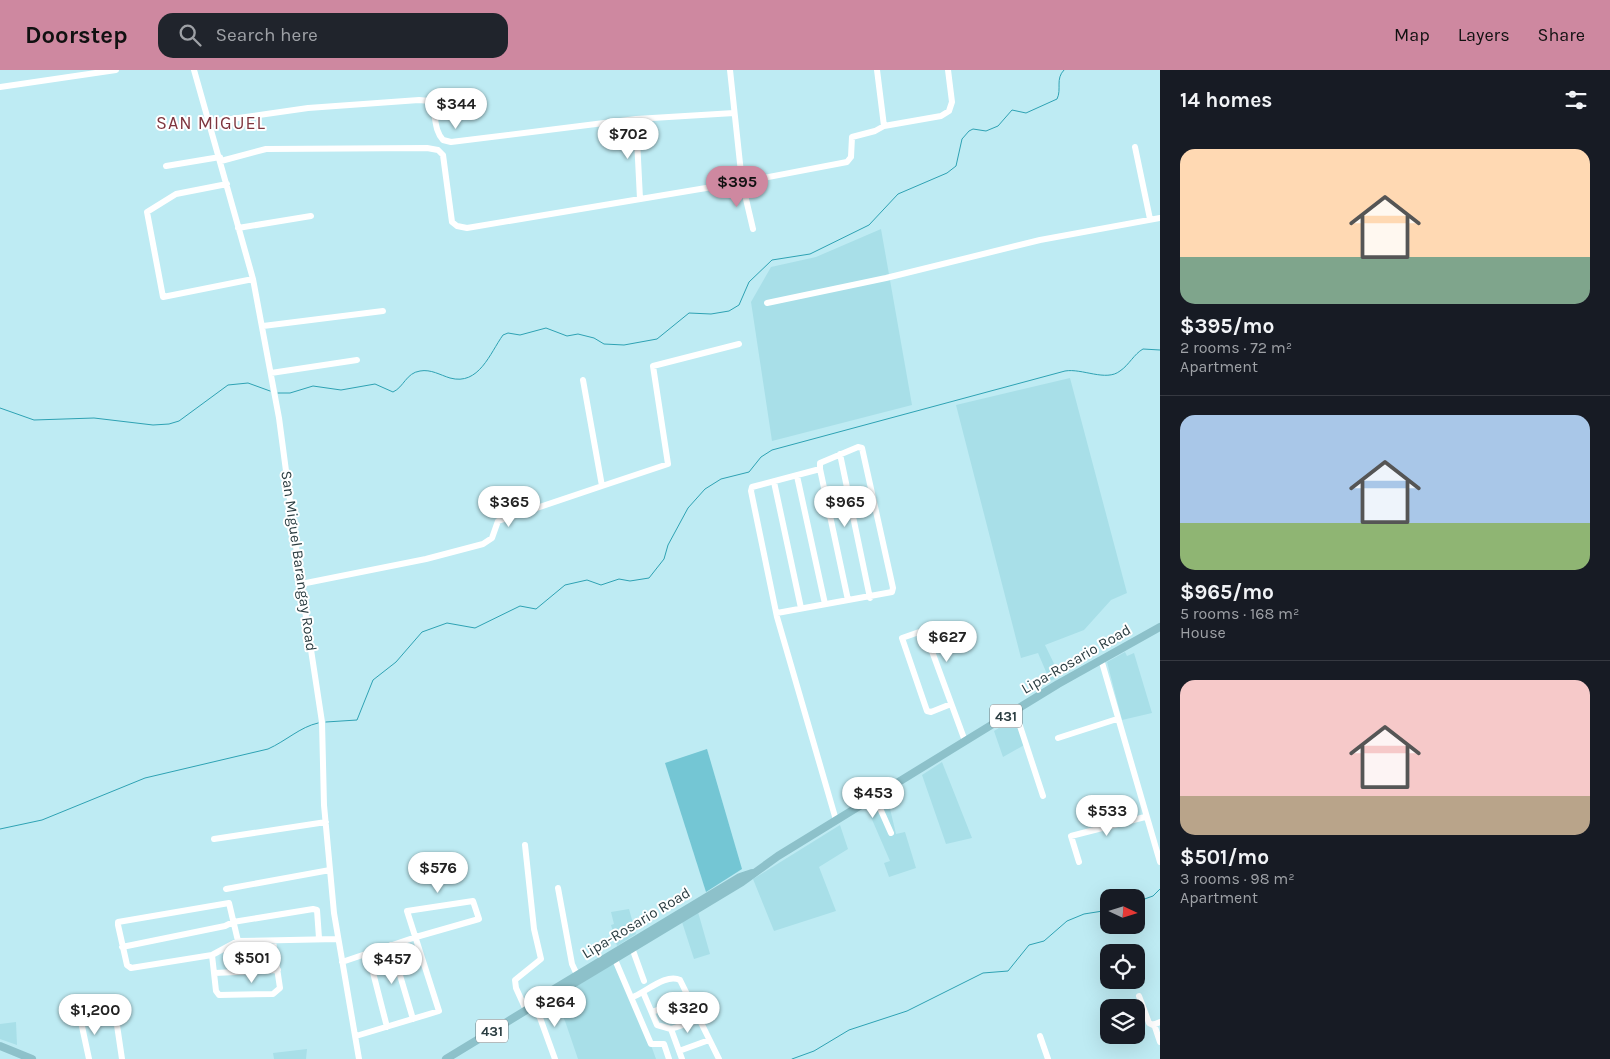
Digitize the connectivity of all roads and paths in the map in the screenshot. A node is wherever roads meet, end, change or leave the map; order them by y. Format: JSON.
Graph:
{"nodes":[{"id":1,"x":116,"y":70,"type":"edge"},
{"id":2,"x":194,"y":70,"type":"edge"},
{"id":3,"x":730,"y":70,"type":"edge"},
{"id":4,"x":878,"y":70,"type":"edge"},
{"id":5,"x":948,"y":70,"type":"edge"},
{"id":6,"x":0,"y":88,"type":"edge"},
{"id":7,"x":734,"y":113,"type":"junction"},
{"id":8,"x":636,"y":119,"type":"junction"},
{"id":9,"x":210,"y":122,"type":"junction"},
{"id":10,"x":884,"y":126,"type":"junction"},
{"id":11,"x":1135,"y":147,"type":"dead end"},
{"id":12,"x":220,"y":159,"type":"junction"},
{"id":13,"x":166,"y":166,"type":"dead end"},
{"id":14,"x":742,"y":182,"type":"junction"},
{"id":15,"x":227,"y":184,"type":"junction"},
{"id":16,"x":640,"y":199,"type":"junction"},
{"id":17,"x":311,"y":216,"type":"dead end"},
{"id":18,"x":1160,"y":218,"type":"edge"},
{"id":19,"x":1150,"y":219,"type":"junction"},
{"id":20,"x":238,"y":228,"type":"junction"},
{"id":21,"x":753,"y":229,"type":"dead end"},
{"id":22,"x":253,"y":279,"type":"junction"},
{"id":23,"x":767,"y":304,"type":"dead end"},
{"id":24,"x":383,"y":311,"type":"dead end"},
{"id":25,"x":263,"y":326,"type":"junction"},
{"id":26,"x":739,"y":344,"type":"dead end"},
{"id":27,"x":357,"y":360,"type":"dead end"},
{"id":28,"x":271,"y":373,"type":"junction"},
{"id":29,"x":583,"y":380,"type":"dead end"},
{"id":30,"x":840,"y":454,"type":"junction"},
{"id":31,"x":820,"y":469,"type":"junction"},
{"id":32,"x":797,"y":476,"type":"junction"},
{"id":33,"x":774,"y":482,"type":"junction"},
{"id":34,"x":602,"y":486,"type":"junction"},
{"id":35,"x":301,"y":584,"type":"junction"},
{"id":36,"x":870,"y":598,"type":"junction"},
{"id":37,"x":848,"y":600,"type":"junction"},
{"id":38,"x":825,"y":604,"type":"junction"},
{"id":39,"x":801,"y":608,"type":"junction"},
{"id":40,"x":777,"y":613,"type":"junction"},
{"id":41,"x":1160,"y":627,"type":"edge"},
{"id":42,"x":1101,"y":659,"type":"junction"},
{"id":43,"x":951,"y":704,"type":"junction"},
{"id":44,"x":1015,"y":711,"type":"junction"},
{"id":45,"x":1118,"y":719,"type":"junction"},
{"id":46,"x":1058,"y":738,"type":"dead end"},
{"id":47,"x":965,"y":741,"type":"junction"},
{"id":48,"x":1043,"y":796,"type":"dead end"},
{"id":49,"x":875,"y":797,"type":"junction"},
{"id":50,"x":1145,"y":817,"type":"junction"},
{"id":51,"x":836,"y":820,"type":"junction"},
{"id":52,"x":326,"y":822,"type":"junction"},
{"id":53,"x":891,"y":833,"type":"dead end"},
{"id":54,"x":214,"y":839,"type":"dead end"},
{"id":55,"x":525,"y":845,"type":"dead end"},
{"id":56,"x":1078,"y":862,"type":"dead end"},
{"id":57,"x":1160,"y":862,"type":"edge"},
{"id":58,"x":330,"y":870,"type":"junction"},
{"id":59,"x":558,"y":888,"type":"dead end"},
{"id":60,"x":226,"y":889,"type":"dead end"},
{"id":61,"x":233,"y":922,"type":"junction"},
{"id":62,"x":337,"y":936,"type":"junction"},
{"id":63,"x":416,"y":937,"type":"junction"},
{"id":64,"x":321,"y":938,"type":"junction"},
{"id":65,"x":238,"y":941,"type":"junction"},
{"id":66,"x":273,"y":941,"type":"junction"},
{"id":67,"x":391,"y":945,"type":"junction"},
{"id":68,"x":632,"y":946,"type":"junction"},
{"id":69,"x":122,"y":948,"type":"junction"},
{"id":70,"x":368,"y":953,"type":"junction"},
{"id":71,"x":212,"y":955,"type":"junction"},
{"id":72,"x":614,"y":957,"type":"junction"},
{"id":73,"x":342,"y":962,"type":"junction"},
{"id":74,"x":278,"y":970,"type":"junction"},
{"id":75,"x":215,"y":973,"type":"junction"},
{"id":76,"x":578,"y":978,"type":"junction"},
{"id":77,"x":645,"y":990,"type":"junction"},
{"id":78,"x":635,"y":996,"type":"dead end"},
{"id":79,"x":1139,"y":996,"type":"dead end"},
{"id":80,"x":113,"y":998,"type":"dead end"},
{"id":81,"x":688,"y":998,"type":"junction"},
{"id":82,"x":536,"y":1003,"type":"junction"},
{"id":83,"x":526,"y":1010,"type":"junction"},
{"id":84,"x":652,"y":1012,"type":"junction"},
{"id":85,"x":80,"y":1017,"type":"dead end"},
{"id":86,"x":413,"y":1019,"type":"junction"},
{"id":87,"x":698,"y":1020,"type":"junction"},
{"id":88,"x":1157,"y":1023,"type":"edge"},
{"id":89,"x":388,"y":1027,"type":"junction"},
{"id":90,"x":671,"y":1029,"type":"junction"},
{"id":91,"x":356,"y":1036,"type":"junction"},
{"id":92,"x":1040,"y":1036,"type":"dead end"},
{"id":93,"x":709,"y":1040,"type":"junction"},
{"id":94,"x":1160,"y":1042,"type":"edge"},
{"id":95,"x":0,"y":1046,"type":"edge"},
{"id":96,"x":679,"y":1052,"type":"junction"},
{"id":97,"x":32,"y":1059,"type":"edge"},
{"id":98,"x":89,"y":1059,"type":"edge"},
{"id":99,"x":122,"y":1059,"type":"edge"},
{"id":100,"x":359,"y":1059,"type":"edge"},
{"id":101,"x":446,"y":1059,"type":"edge"},
{"id":102,"x":555,"y":1059,"type":"edge"},
{"id":103,"x":669,"y":1059,"type":"edge"},
{"id":104,"x":682,"y":1059,"type":"edge"},
{"id":105,"x":719,"y":1059,"type":"edge"},
{"id":106,"x":1048,"y":1059,"type":"edge"}],
"edges":[{"from":1,"to":6,"type":"street"},
{"from":2,"to":9,"type":"street","name":"San Miguel Barangay Road"},
{"from":3,"to":7,"type":"street"},
{"from":4,"to":10,"type":"street"},
{"from":5,"to":10,"type":"street"},
{"from":7,"to":8,"type":"street"},
{"from":7,"to":14,"type":"street"},
{"from":8,"to":9,"type":"street"},
{"from":8,"to":16,"type":"street"},
{"from":9,"to":12,"type":"street","name":"San Miguel Barangay Road"},
{"from":10,"to":14,"type":"street"},
{"from":11,"to":19,"type":"street"},
{"from":12,"to":13,"type":"street"},
{"from":12,"to":15,"type":"street","name":"San Miguel Barangay Road"},
{"from":12,"to":16,"type":"street"},
{"from":14,"to":16,"type":"street"},
{"from":14,"to":21,"type":"street"},
{"from":15,"to":20,"type":"street","name":"San Miguel Barangay Road"},
{"from":15,"to":22,"type":"street"},
{"from":17,"to":20,"type":"street"},
{"from":18,"to":19,"type":"street"},
{"from":19,"to":23,"type":"street"},
{"from":20,"to":22,"type":"street","name":"San Miguel Barangay Road"},
{"from":22,"to":25,"type":"street","name":"San Miguel Barangay Road"},
{"from":24,"to":25,"type":"street"},
{"from":25,"to":28,"type":"street","name":"San Miguel Barangay Road"},
{"from":26,"to":34,"type":"street"},
{"from":27,"to":28,"type":"street"},
{"from":28,"to":35,"type":"street","name":"San Miguel Barangay Road"},
{"from":29,"to":34,"type":"street"},
{"from":30,"to":31,"type":"street"},
{"from":30,"to":36,"type":"street"},
{"from":30,"to":36,"type":"street"},
{"from":31,"to":32,"type":"street"},
{"from":31,"to":37,"type":"street"},
{"from":32,"to":33,"type":"street"},
{"from":32,"to":38,"type":"street"},
{"from":33,"to":39,"type":"street"},
{"from":33,"to":40,"type":"street"},
{"from":34,"to":35,"type":"street"},
{"from":35,"to":52,"type":"street","name":"San Miguel Barangay Road"},
{"from":36,"to":37,"type":"street"},
{"from":37,"to":38,"type":"street"},
{"from":38,"to":39,"type":"street"},
{"from":39,"to":40,"type":"street"},
{"from":40,"to":51,"type":"street"},
{"from":41,"to":42,"type":"main road","name":"Lipa-Rosario Road","number":"431"},
{"from":42,"to":44,"type":"main road","name":"Lipa-Rosario Road","number":"431"},
{"from":42,"to":45,"type":"street"},
{"from":43,"to":43,"type":"street"},
{"from":43,"to":47,"type":"street"},
{"from":44,"to":47,"type":"main road","name":"Lipa-Rosario Road","number":"431"},
{"from":44,"to":48,"type":"street"},
{"from":45,"to":46,"type":"street"},
{"from":45,"to":50,"type":"street"},
{"from":47,"to":49,"type":"main road","name":"Lipa-Rosario Road","number":"431"},
{"from":49,"to":51,"type":"main road","name":"Lipa-Rosario Road","number":"431"},
{"from":49,"to":53,"type":"street"},
{"from":50,"to":56,"type":"street"},
{"from":50,"to":57,"type":"street"},
{"from":51,"to":68,"type":"main road","name":"Lipa-Rosario Road","number":"431"},
{"from":52,"to":54,"type":"street"},
{"from":52,"to":58,"type":"street","name":"San Miguel Barangay Road"},
{"from":55,"to":83,"type":"street"},
{"from":58,"to":60,"type":"street"},
{"from":58,"to":62,"type":"street","name":"San Miguel Barangay Road"},
{"from":59,"to":76,"type":"street"},
{"from":61,"to":64,"type":"street"},
{"from":61,"to":65,"type":"street"},
{"from":61,"to":69,"type":"street"},
{"from":61,"to":69,"type":"street"},
{"from":62,"to":64,"type":"street"},
{"from":62,"to":73,"type":"street","name":"San Miguel Barangay Road"},
{"from":63,"to":63,"type":"street"},
{"from":63,"to":67,"type":"street"},
{"from":63,"to":86,"type":"street"},
{"from":64,"to":66,"type":"street"},
{"from":65,"to":66,"type":"street"},
{"from":65,"to":71,"type":"street"},
{"from":66,"to":74,"type":"street"},
{"from":67,"to":70,"type":"street"},
{"from":67,"to":86,"type":"street"},
{"from":68,"to":72,"type":"main road","name":"Lipa-Rosario Road"},
{"from":68,"to":77,"type":"street"},
{"from":69,"to":71,"type":"street"},
{"from":70,"to":73,"type":"street"},
{"from":70,"to":89,"type":"street"},
{"from":71,"to":75,"type":"street"},
{"from":72,"to":76,"type":"main road","name":"Lipa-Rosario Road","number":"431"},
{"from":72,"to":103,"type":"street"},
{"from":73,"to":91,"type":"street","name":"San Miguel Barangay Road"},
{"from":74,"to":75,"type":"street"},
{"from":74,"to":75,"type":"street"},
{"from":76,"to":82,"type":"main road","name":"Lipa-Rosario Road","number":"431"},
{"from":77,"to":78,"type":"street"},
{"from":77,"to":81,"type":"street"},
{"from":77,"to":84,"type":"street"},
{"from":79,"to":88,"type":"street"},
{"from":80,"to":99,"type":"street"},
{"from":81,"to":84,"type":"street"},
{"from":81,"to":87,"type":"street"},
{"from":82,"to":83,"type":"main road","name":"Lipa-Rosario Road","number":"431"},
{"from":82,"to":102,"type":"street"},
{"from":83,"to":101,"type":"main road","name":"Lipa-Rosario Road","number":"431"},
{"from":84,"to":90,"type":"street"},
{"from":85,"to":98,"type":"street"},
{"from":86,"to":89,"type":"street"},
{"from":87,"to":90,"type":"street"},
{"from":87,"to":93,"type":"street"},
{"from":88,"to":94,"type":"street"},
{"from":89,"to":91,"type":"street"},
{"from":90,"to":96,"type":"street"},
{"from":91,"to":100,"type":"street","name":"San Miguel Barangay Road"},
{"from":92,"to":106,"type":"street"},
{"from":93,"to":96,"type":"street"},
{"from":93,"to":105,"type":"street"},
{"from":95,"to":97,"type":"main road"},
{"from":96,"to":104,"type":"street"}]}
